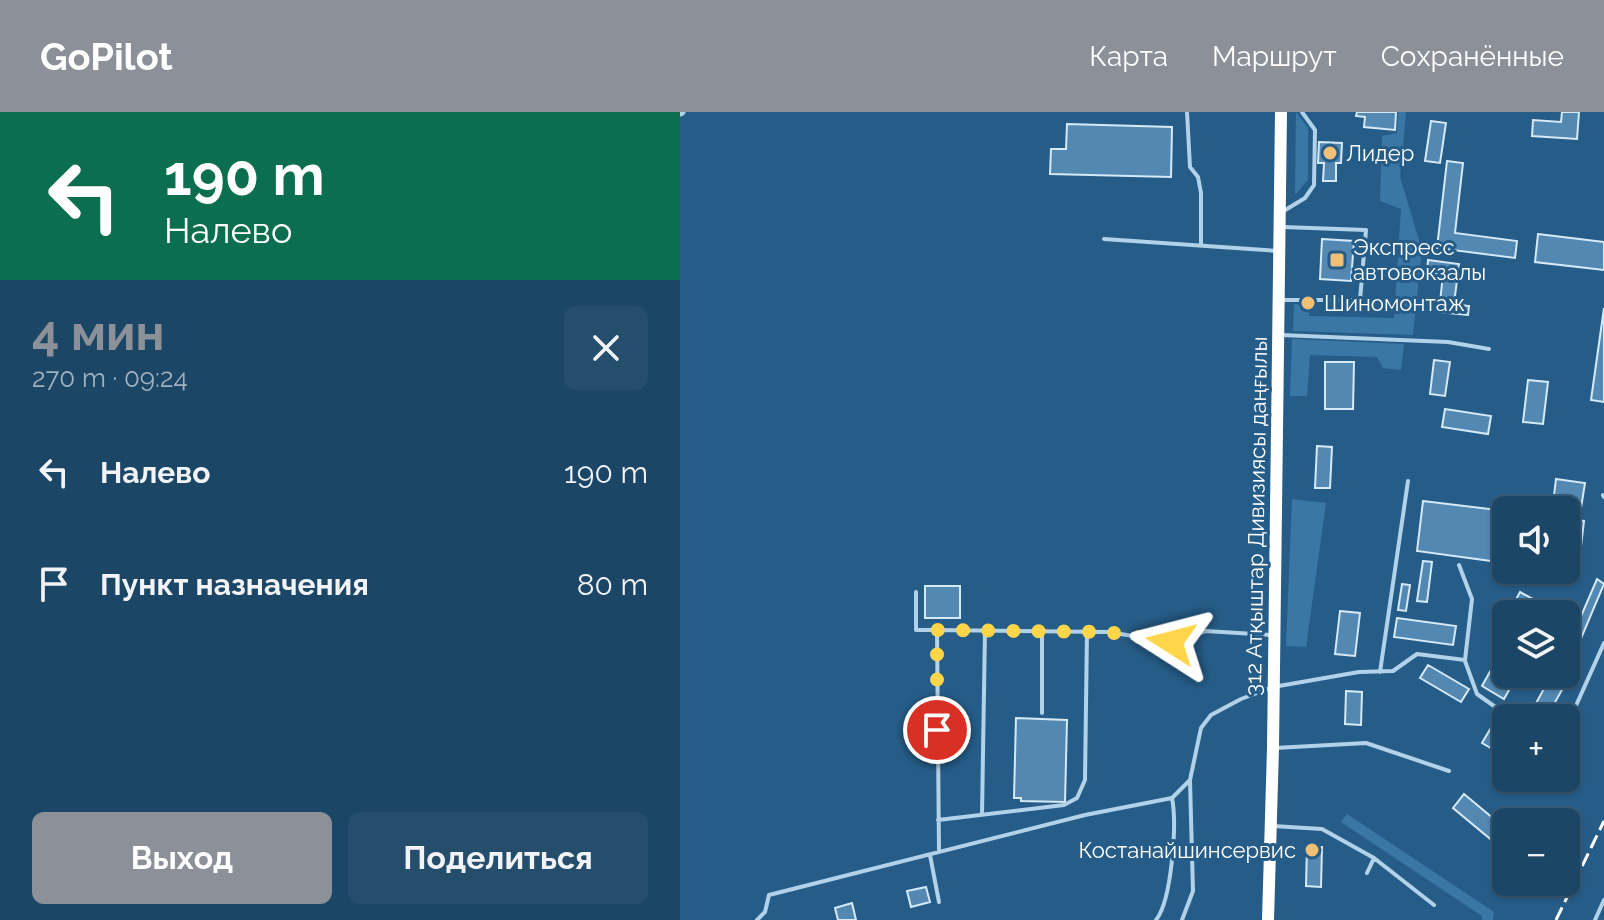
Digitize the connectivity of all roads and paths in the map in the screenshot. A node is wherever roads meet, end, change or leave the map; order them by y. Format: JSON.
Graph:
{"nodes":[{"id":1,"x":1187,"y":112,"type":"edge"},
{"id":2,"x":1281,"y":112,"type":"edge"},
{"id":3,"x":1302,"y":112,"type":"edge"},
{"id":4,"x":1280,"y":220,"type":"junction"},
{"id":5,"x":1104,"y":239,"type":"dead end"},
{"id":6,"x":1201,"y":245,"type":"junction"},
{"id":7,"x":1280,"y":251,"type":"junction"},
{"id":8,"x":1279,"y":300,"type":"junction"},
{"id":9,"x":1279,"y":335,"type":"junction"},
{"id":10,"x":1489,"y":349,"type":"dead end"},
{"id":11,"x":1408,"y":481,"type":"dead end"},
{"id":12,"x":1459,"y":565,"type":"dead end"},
{"id":13,"x":916,"y":592,"type":"dead end"},
{"id":14,"x":937,"y":630,"type":"junction"},
{"id":15,"x":985,"y":630,"type":"junction"},
{"id":16,"x":1042,"y":630,"type":"junction"},
{"id":17,"x":1087,"y":631,"type":"junction"},
{"id":18,"x":1274,"y":635,"type":"junction"},
{"id":19,"x":1604,"y":643,"type":"edge"},
{"id":20,"x":1465,"y":660,"type":"junction"},
{"id":21,"x":1380,"y":672,"type":"junction"},
{"id":22,"x":1273,"y":687,"type":"junction"},
{"id":23,"x":1577,"y":704,"type":"edge"},
{"id":24,"x":1492,"y":705,"type":"edge"},
{"id":25,"x":1042,"y":713,"type":"dead end"},
{"id":26,"x":1273,"y":748,"type":"junction"},
{"id":27,"x":1449,"y":771,"type":"dead end"},
{"id":28,"x":1190,"y":780,"type":"junction"},
{"id":29,"x":1172,"y":798,"type":"junction"},
{"id":30,"x":982,"y":815,"type":"junction"},
{"id":31,"x":938,"y":820,"type":"junction"},
{"id":32,"x":1271,"y":826,"type":"junction"},
{"id":33,"x":939,"y":853,"type":"junction"},
{"id":34,"x":930,"y":855,"type":"junction"},
{"id":35,"x":1374,"y":858,"type":"junction"},
{"id":36,"x":1367,"y":873,"type":"dead end"},
{"id":37,"x":1604,"y":900,"type":"edge"},
{"id":38,"x":939,"y":902,"type":"dead end"},
{"id":39,"x":1434,"y":905,"type":"dead end"},
{"id":40,"x":757,"y":920,"type":"edge"},
{"id":41,"x":1156,"y":920,"type":"edge"},
{"id":42,"x":1182,"y":920,"type":"edge"},
{"id":43,"x":1268,"y":920,"type":"edge"},
{"id":44,"x":1595,"y":920,"type":"edge"}],
"edges":[{"from":1,"to":6,"type":"lane"},
{"from":2,"to":4,"type":"highway","name":"312 Атқыштар Дивизиясы даңғылы"},
{"from":3,"to":4,"type":"lane"},
{"from":4,"to":7,"type":"highway","name":"312 Атқыштар Дивизиясы даңғылы"},
{"from":4,"to":8,"type":"lane"},
{"from":5,"to":6,"type":"lane"},
{"from":6,"to":7,"type":"lane"},
{"from":7,"to":8,"type":"highway","name":"312 Атқыштар Дивизиясы даңғылы"},
{"from":8,"to":9,"type":"highway","name":"312 Атқыштар Дивизиясы даңғылы"},
{"from":9,"to":10,"type":"lane"},
{"from":9,"to":18,"type":"highway","name":"312 Атқыштар Дивизиясы даңғылы"},
{"from":11,"to":21,"type":"lane"},
{"from":12,"to":20,"type":"lane"},
{"from":13,"to":14,"type":"lane"},
{"from":14,"to":15,"type":"lane"},
{"from":14,"to":31,"type":"lane"},
{"from":15,"to":16,"type":"lane"},
{"from":15,"to":30,"type":"lane"},
{"from":16,"to":17,"type":"lane"},
{"from":16,"to":25,"type":"lane"},
{"from":17,"to":18,"type":"lane"},
{"from":17,"to":30,"type":"lane"},
{"from":18,"to":22,"type":"highway","name":"312 Атқыштар Дивизиясы даңғылы"},
{"from":19,"to":23,"type":"lane"},
{"from":20,"to":21,"type":"lane"},
{"from":20,"to":24,"type":"lane"},
{"from":21,"to":22,"type":"lane"},
{"from":22,"to":26,"type":"highway","name":"312 Атқыштар Дивизиясы даңғылы"},
{"from":22,"to":28,"type":"lane"},
{"from":26,"to":27,"type":"lane"},
{"from":26,"to":32,"type":"highway","name":"312 Атқыштар Дивизиясы даңғылы"},
{"from":28,"to":29,"type":"lane"},
{"from":28,"to":42,"type":"lane"},
{"from":29,"to":33,"type":"lane"},
{"from":29,"to":41,"type":"lane"},
{"from":30,"to":31,"type":"lane"},
{"from":31,"to":33,"type":"lane"},
{"from":32,"to":35,"type":"lane"},
{"from":32,"to":43,"type":"highway","name":"312 Атқыштар Дивизиясы даңғылы"},
{"from":33,"to":34,"type":"lane"},
{"from":34,"to":38,"type":"lane"},
{"from":34,"to":40,"type":"lane"},
{"from":35,"to":36,"type":"lane"},
{"from":35,"to":39,"type":"lane"},
{"from":37,"to":44,"type":"lane"}]}
